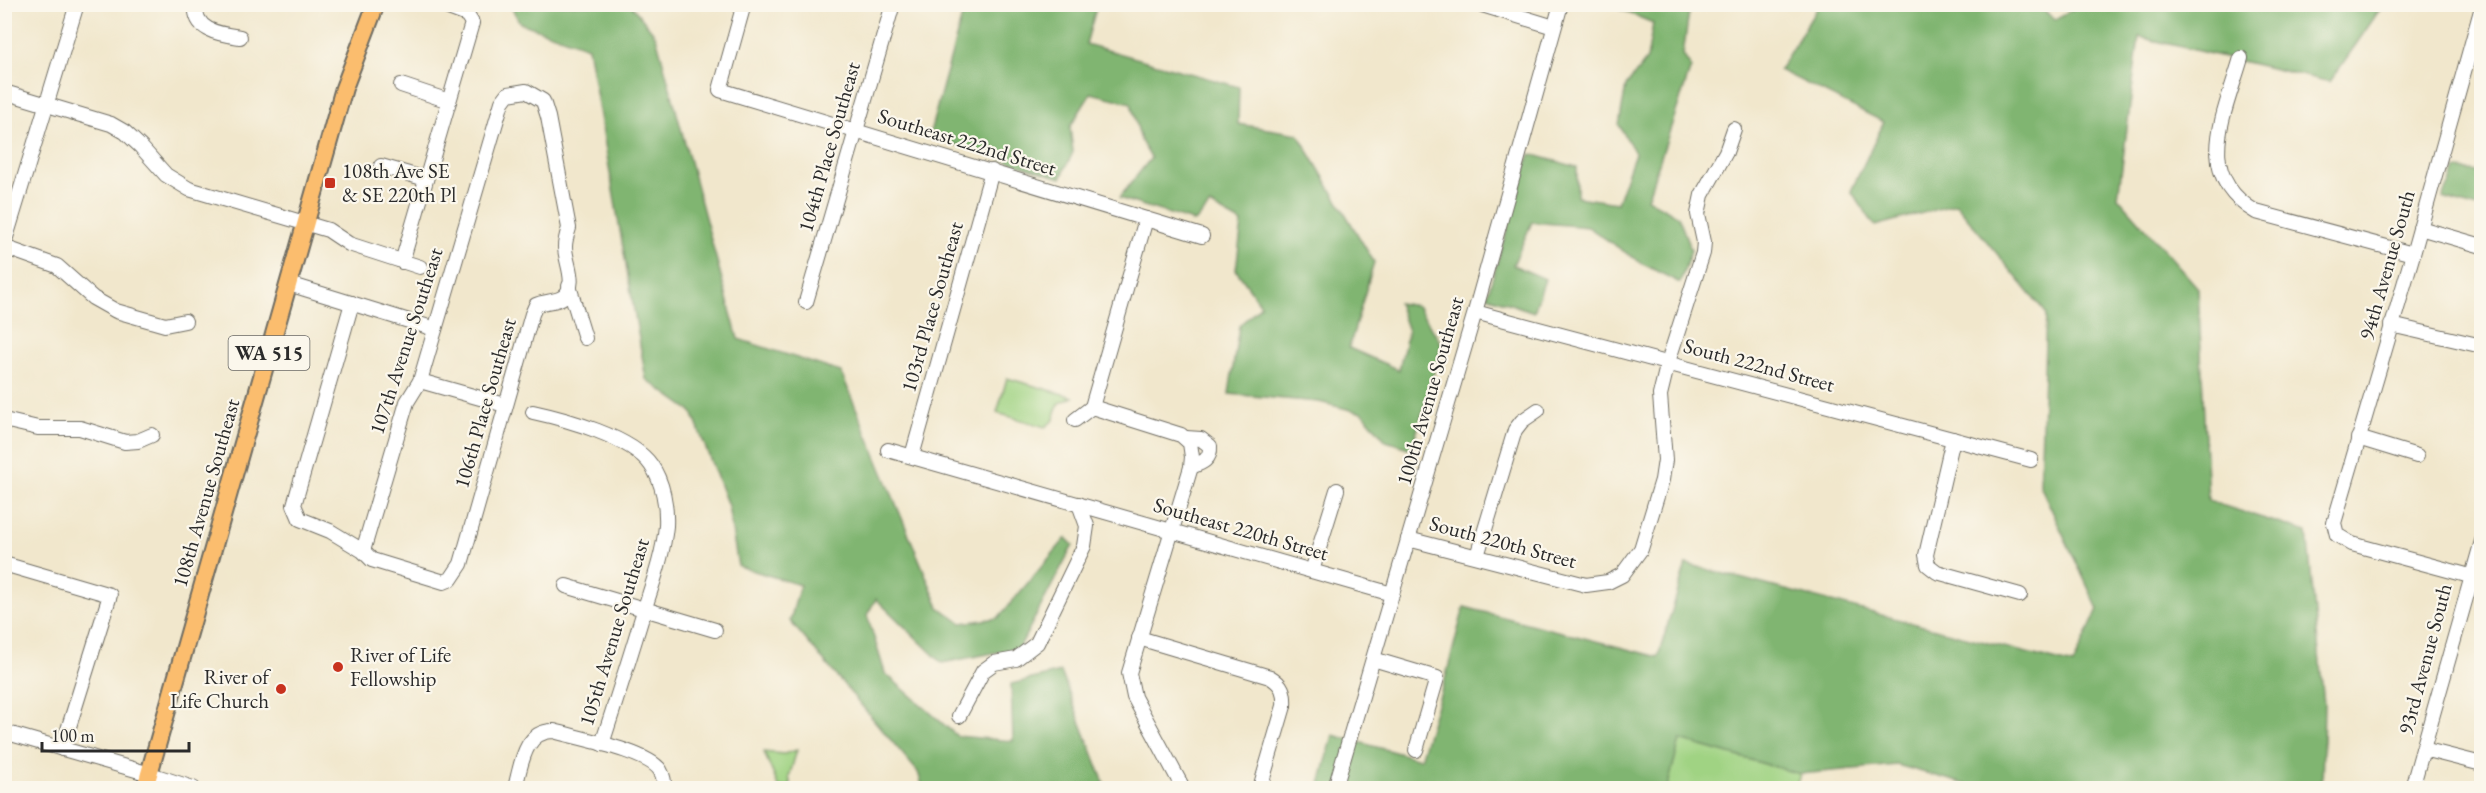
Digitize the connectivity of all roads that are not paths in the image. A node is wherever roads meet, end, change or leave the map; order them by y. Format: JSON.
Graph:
{"nodes":[{"id":1,"x":77,"y":4,"type":"edge"},
{"id":2,"x":196,"y":4,"type":"edge"},
{"id":3,"x":376,"y":4,"type":"edge"},
{"id":4,"x":744,"y":4,"type":"edge"},
{"id":5,"x":893,"y":4,"type":"edge"},
{"id":6,"x":1479,"y":4,"type":"edge"},
{"id":7,"x":1561,"y":4,"type":"edge"},
{"id":8,"x":443,"y":6,"type":"dead end"},
{"id":9,"x":2481,"y":7,"type":"edge"},
{"id":10,"x":1554,"y":27,"type":"junction"},
{"id":11,"x":240,"y":37,"type":"dead end"},
{"id":12,"x":2241,"y":58,"type":"dead end"},
{"id":13,"x":401,"y":85,"type":"dead end"},
{"id":14,"x":4,"y":92,"type":"edge"},
{"id":15,"x":449,"y":101,"type":"junction"},
{"id":16,"x":47,"y":105,"type":"junction"},
{"id":17,"x":1734,"y":129,"type":"dead end"},
{"id":18,"x":856,"y":130,"type":"junction"},
{"id":19,"x":381,"y":166,"type":"dead end"},
{"id":20,"x":992,"y":171,"type":"junction"},
{"id":21,"x":426,"y":179,"type":"junction"},
{"id":22,"x":1146,"y":219,"type":"junction"},
{"id":23,"x":306,"y":224,"type":"junction"},
{"id":24,"x":2420,"y":228,"type":"junction"},
{"id":25,"x":1202,"y":236,"type":"dead end"},
{"id":26,"x":4,"y":245,"type":"edge"},
{"id":27,"x":2481,"y":246,"type":"edge"},
{"id":28,"x":2413,"y":254,"type":"junction"},
{"id":29,"x":402,"y":261,"type":"junction"},
{"id":30,"x":420,"y":267,"type":"dead end"},
{"id":31,"x":289,"y":284,"type":"junction"},
{"id":32,"x":569,"y":286,"type":"junction"},
{"id":33,"x":806,"y":302,"type":"dead end"},
{"id":34,"x":352,"y":303,"type":"junction"},
{"id":35,"x":1475,"y":312,"type":"junction"},
{"id":36,"x":185,"y":321,"type":"dead end"},
{"id":37,"x":2391,"y":325,"type":"junction"},
{"id":38,"x":435,"y":329,"type":"junction"},
{"id":39,"x":585,"y":338,"type":"dead end"},
{"id":40,"x":2481,"y":346,"type":"edge"},
{"id":41,"x":1668,"y":362,"type":"junction"},
{"id":42,"x":420,"y":381,"type":"junction"},
{"id":43,"x":505,"y":405,"type":"junction"},
{"id":44,"x":1092,"y":407,"type":"junction"},
{"id":45,"x":1538,"y":410,"type":"dead end"},
{"id":46,"x":533,"y":412,"type":"dead end"},
{"id":47,"x":4,"y":420,"type":"edge"},
{"id":48,"x":1075,"y":420,"type":"dead end"},
{"id":49,"x":152,"y":435,"type":"dead end"},
{"id":50,"x":2358,"y":438,"type":"junction"},
{"id":51,"x":1953,"y":439,"type":"junction"},
{"id":52,"x":888,"y":450,"type":"dead end"},
{"id":53,"x":912,"y":456,"type":"junction"},
{"id":54,"x":2417,"y":456,"type":"dead end"},
{"id":55,"x":2031,"y":460,"type":"dead end"},
{"id":56,"x":1337,"y":490,"type":"dead end"},
{"id":57,"x":1079,"y":504,"type":"junction"},
{"id":58,"x":1171,"y":530,"type":"junction"},
{"id":59,"x":1408,"y":539,"type":"junction"},
{"id":60,"x":2481,"y":541,"type":"edge"},
{"id":61,"x":363,"y":551,"type":"junction"},
{"id":62,"x":1477,"y":556,"type":"junction"},
{"id":63,"x":4,"y":564,"type":"edge"},
{"id":64,"x":1312,"y":571,"type":"junction"},
{"id":65,"x":2476,"y":575,"type":"edge"},
{"id":66,"x":566,"y":586,"type":"dead end"},
{"id":67,"x":1392,"y":594,"type":"junction"},
{"id":68,"x":2020,"y":595,"type":"dead end"},
{"id":69,"x":644,"y":611,"type":"junction"},
{"id":70,"x":715,"y":630,"type":"dead end"},
{"id":71,"x":1139,"y":638,"type":"junction"},
{"id":72,"x":1373,"y":659,"type":"junction"},
{"id":73,"x":959,"y":716,"type":"dead end"},
{"id":74,"x":4,"y":732,"type":"edge"},
{"id":75,"x":602,"y":744,"type":"junction"},
{"id":76,"x":2423,"y":748,"type":"junction"},
{"id":77,"x":62,"y":749,"type":"junction"},
{"id":78,"x":1416,"y":750,"type":"dead end"},
{"id":79,"x":2481,"y":764,"type":"edge"},
{"id":80,"x":147,"y":781,"type":"edge"},
{"id":81,"x":193,"y":789,"type":"edge"},
{"id":82,"x":514,"y":789,"type":"edge"},
{"id":83,"x":664,"y":789,"type":"edge"},
{"id":84,"x":1183,"y":789,"type":"edge"},
{"id":85,"x":1260,"y":789,"type":"edge"},
{"id":86,"x":1335,"y":789,"type":"edge"},
{"id":87,"x":2412,"y":789,"type":"edge"}],
"edges":[{"from":1,"to":16,"type":"street"},
{"from":2,"to":11,"type":"street"},
{"from":3,"to":23,"type":"main road","name":"108th Avenue Southeast","number":"WA 515"},
{"from":4,"to":18,"type":"street","name":"Southeast 222nd Street"},
{"from":5,"to":18,"type":"street","name":"104th Place Southeast"},
{"from":6,"to":10,"type":"street"},
{"from":7,"to":10,"type":"street","name":"100th Avenue Southeast"},
{"from":8,"to":15,"type":"street"},
{"from":9,"to":24,"type":"street","name":"94th Avenue South"},
{"from":10,"to":35,"type":"street","name":"100th Avenue Southeast"},
{"from":12,"to":28,"type":"street"},
{"from":13,"to":15,"type":"street"},
{"from":14,"to":16,"type":"street"},
{"from":15,"to":21,"type":"street"},
{"from":16,"to":23,"type":"street"},
{"from":16,"to":26,"type":"street"},
{"from":17,"to":41,"type":"street"},
{"from":18,"to":20,"type":"street","name":"Southeast 222nd Street"},
{"from":18,"to":33,"type":"street","name":"104th Place Southeast"},
{"from":19,"to":21,"type":"street"},
{"from":20,"to":22,"type":"street","name":"Southeast 222nd Street"},
{"from":20,"to":53,"type":"street","name":"103rd Place Southeast"},
{"from":21,"to":29,"type":"street"},
{"from":22,"to":25,"type":"street","name":"Southeast 222nd Street"},
{"from":22,"to":44,"type":"street"},
{"from":23,"to":29,"type":"street"},
{"from":23,"to":31,"type":"main road","name":"108th Avenue Southeast","number":"WA 515"},
{"from":24,"to":27,"type":"street"},
{"from":24,"to":28,"type":"street","name":"94th Avenue South"},
{"from":26,"to":36,"type":"street"},
{"from":28,"to":37,"type":"street","name":"94th Avenue South"},
{"from":29,"to":30,"type":"street"},
{"from":31,"to":34,"type":"street"},
{"from":31,"to":80,"type":"main road","name":"108th Avenue Southeast","number":"WA 515"},
{"from":32,"to":38,"type":"street","name":"107th Avenue Southeast"},
{"from":32,"to":39,"type":"street"},
{"from":32,"to":43,"type":"street","name":"106th Place Southeast"},
{"from":34,"to":38,"type":"street"},
{"from":34,"to":61,"type":"street"},
{"from":35,"to":41,"type":"street","name":"South 222nd Street"},
{"from":35,"to":59,"type":"street","name":"100th Avenue Southeast"},
{"from":37,"to":40,"type":"street"},
{"from":37,"to":50,"type":"street","name":"94th Avenue South"},
{"from":38,"to":42,"type":"street","name":"107th Avenue Southeast"},
{"from":41,"to":51,"type":"street","name":"South 222nd Street"},
{"from":41,"to":62,"type":"street","name":"South 220th Street"},
{"from":42,"to":43,"type":"street"},
{"from":42,"to":61,"type":"street","name":"107th Avenue Southeast"},
{"from":43,"to":61,"type":"street","name":"106th Place Southeast"},
{"from":44,"to":48,"type":"street"},
{"from":44,"to":58,"type":"street"},
{"from":45,"to":62,"type":"street"},
{"from":46,"to":69,"type":"street","name":"105th Avenue Southeast"},
{"from":47,"to":49,"type":"street"},
{"from":50,"to":54,"type":"street"},
{"from":50,"to":65,"type":"street","name":"94th Avenue South"},
{"from":51,"to":55,"type":"street","name":"South 222nd Street"},
{"from":51,"to":68,"type":"street"},
{"from":52,"to":53,"type":"street","name":"Southeast 220th Street"},
{"from":53,"to":57,"type":"street","name":"Southeast 220th Street"},
{"from":56,"to":64,"type":"street"},
{"from":57,"to":58,"type":"street","name":"Southeast 220th Street"},
{"from":57,"to":73,"type":"street"},
{"from":58,"to":64,"type":"street","name":"Southeast 220th Street"},
{"from":58,"to":71,"type":"street"},
{"from":59,"to":62,"type":"street","name":"South 220th Street"},
{"from":59,"to":67,"type":"street","name":"100th Avenue Southeast"},
{"from":60,"to":65,"type":"street","name":"93rd Avenue South"},
{"from":63,"to":77,"type":"street"},
{"from":64,"to":67,"type":"street","name":"Southeast 220th Street"},
{"from":65,"to":76,"type":"street","name":"93rd Avenue South"},
{"from":66,"to":69,"type":"street"},
{"from":67,"to":72,"type":"street","name":"100th Avenue Southeast"},
{"from":69,"to":70,"type":"street"},
{"from":69,"to":75,"type":"street","name":"105th Avenue Southeast"},
{"from":71,"to":84,"type":"street"},
{"from":71,"to":85,"type":"street"},
{"from":72,"to":78,"type":"street"},
{"from":72,"to":86,"type":"street","name":"100th Avenue Southeast"},
{"from":74,"to":77,"type":"street"},
{"from":75,"to":82,"type":"street"},
{"from":75,"to":83,"type":"street"},
{"from":76,"to":79,"type":"street"},
{"from":76,"to":87,"type":"street","name":"93rd Avenue South"},
{"from":77,"to":80,"type":"street"},
{"from":80,"to":81,"type":"street"}]}
